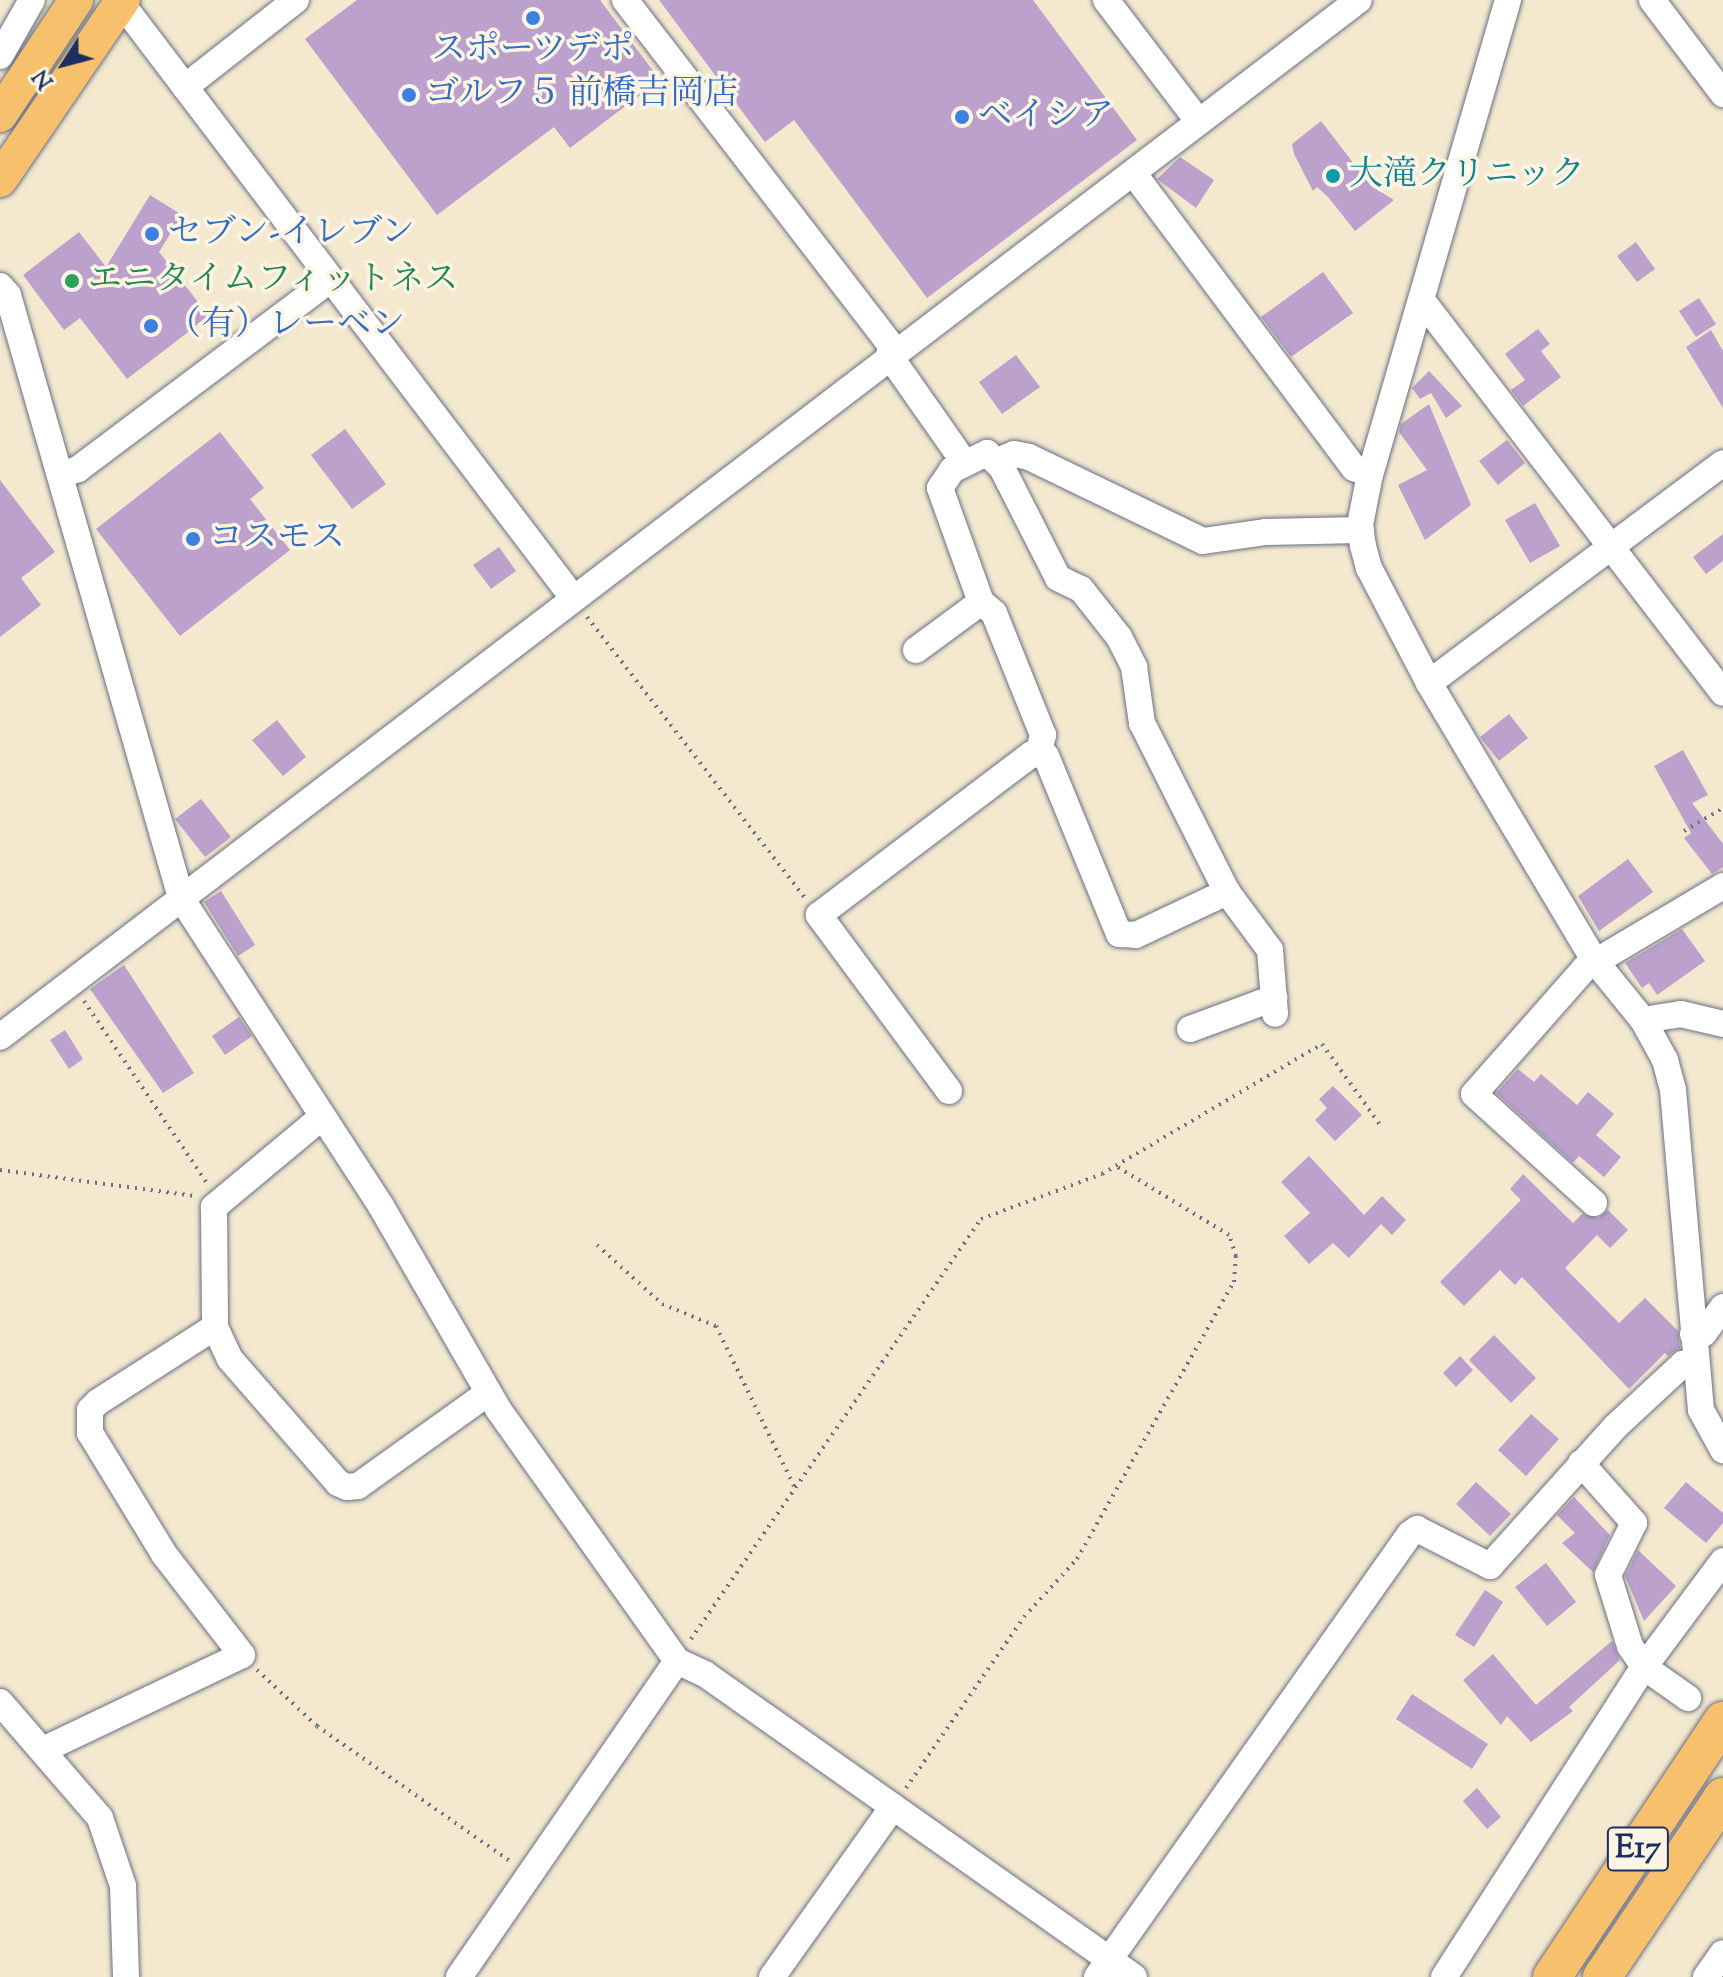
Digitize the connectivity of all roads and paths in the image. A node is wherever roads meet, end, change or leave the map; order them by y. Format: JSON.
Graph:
{"nodes":[{"id":1,"x":32,"y":0,"type":"edge"},
{"id":2,"x":76,"y":0,"type":"edge"},
{"id":3,"x":296,"y":0,"type":"edge"},
{"id":4,"x":625,"y":0,"type":"edge"},
{"id":5,"x":1106,"y":0,"type":"edge"},
{"id":6,"x":1359,"y":0,"type":"edge"},
{"id":7,"x":1508,"y":0,"type":"edge"},
{"id":8,"x":1652,"y":0,"type":"edge"},
{"id":9,"x":121,"y":1,"type":"edge"},
{"id":10,"x":0,"y":56,"type":"edge"},
{"id":11,"x":185,"y":87,"type":"junction"},
{"id":12,"x":1723,"y":94,"type":"edge"},
{"id":13,"x":0,"y":115,"type":"edge"},
{"id":14,"x":1199,"y":122,"type":"junction"},
{"id":15,"x":1134,"y":174,"type":"junction"},
{"id":16,"x":0,"y":180,"type":"edge"},
{"id":17,"x":331,"y":279,"type":"junction"},
{"id":18,"x":0,"y":286,"type":"edge"},
{"id":19,"x":1420,"y":305,"type":"junction"},
{"id":20,"x":892,"y":353,"type":"junction"},
{"id":21,"x":997,"y":461,"type":"junction"},
{"id":22,"x":964,"y":462,"type":"junction"},
{"id":23,"x":1723,"y":463,"type":"edge"},
{"id":24,"x":1370,"y":474,"type":"junction"},
{"id":25,"x":60,"y":475,"type":"junction"},
{"id":26,"x":1361,"y":530,"type":"junction"},
{"id":27,"x":1611,"y":548,"type":"junction"},
{"id":28,"x":574,"y":599,"type":"junction"},
{"id":29,"x":981,"y":602,"type":"junction"},
{"id":30,"x":916,"y":650,"type":"dead end"},
{"id":31,"x":1429,"y":683,"type":"junction"},
{"id":32,"x":1723,"y":693,"type":"edge"},
{"id":33,"x":1038,"y":754,"type":"junction"},
{"id":34,"x":1723,"y":808,"type":"edge"},
{"id":35,"x":1684,"y":831,"type":"dead end"},
{"id":36,"x":1723,"y":886,"type":"edge"},
{"id":37,"x":181,"y":898,"type":"junction"},
{"id":38,"x":1231,"y":898,"type":"junction"},
{"id":39,"x":819,"y":915,"type":"junction"},
{"id":40,"x":1595,"y":961,"type":"junction"},
{"id":41,"x":71,"y":982,"type":"junction"},
{"id":42,"x":1643,"y":1020,"type":"junction"},
{"id":43,"x":1723,"y":1024,"type":"edge"},
{"id":44,"x":1190,"y":1029,"type":"dead end"},
{"id":45,"x":0,"y":1037,"type":"edge"},
{"id":46,"x":949,"y":1091,"type":"dead end"},
{"id":47,"x":322,"y":1117,"type":"junction"},
{"id":48,"x":1381,"y":1126,"type":"dead end"},
{"id":49,"x":1116,"y":1166,"type":"junction"},
{"id":50,"x":0,"y":1170,"type":"edge"},
{"id":51,"x":218,"y":1199,"type":"junction"},
{"id":52,"x":1594,"y":1203,"type":"dead end"},
{"id":53,"x":597,"y":1245,"type":"dead end"},
{"id":54,"x":1723,"y":1307,"type":"edge"},
{"id":55,"x":215,"y":1327,"type":"junction"},
{"id":56,"x":1693,"y":1334,"type":"junction"},
{"id":57,"x":1695,"y":1361,"type":"junction"},
{"id":58,"x":488,"y":1393,"type":"junction"},
{"id":59,"x":1723,"y":1450,"type":"edge"},
{"id":60,"x":1581,"y":1463,"type":"junction"},
{"id":61,"x":795,"y":1488,"type":"junction"},
{"id":62,"x":1723,"y":1561,"type":"edge"},
{"id":63,"x":242,"y":1655,"type":"junction"},
{"id":64,"x":677,"y":1661,"type":"junction"},
{"id":65,"x":1644,"y":1667,"type":"junction"},
{"id":66,"x":1688,"y":1698,"type":"dead end"},
{"id":67,"x":0,"y":1702,"type":"edge"},
{"id":68,"x":1723,"y":1721,"type":"edge"},
{"id":69,"x":45,"y":1749,"type":"junction"},
{"id":70,"x":1723,"y":1797,"type":"edge"},
{"id":71,"x":893,"y":1807,"type":"junction"},
{"id":72,"x":527,"y":1872,"type":"junction"},
{"id":73,"x":1723,"y":1953,"type":"edge"},
{"id":74,"x":1103,"y":1968,"type":"edge"},
{"id":75,"x":126,"y":1977,"type":"edge"},
{"id":76,"x":459,"y":1977,"type":"edge"},
{"id":77,"x":772,"y":1977,"type":"edge"},
{"id":78,"x":1134,"y":1977,"type":"edge"},
{"id":79,"x":1444,"y":1977,"type":"edge"},
{"id":80,"x":1552,"y":1977,"type":"edge"},
{"id":81,"x":1602,"y":1977,"type":"edge"},
{"id":82,"x":1706,"y":1977,"type":"edge"}],
"edges":[{"from":1,"to":10,"type":"street"},
{"from":2,"to":13,"type":"main road"},
{"from":3,"to":11,"type":"street"},
{"from":4,"to":20,"type":"street"},
{"from":5,"to":14,"type":"street"},
{"from":6,"to":14,"type":"street"},
{"from":7,"to":19,"type":"street"},
{"from":8,"to":12,"type":"street"},
{"from":9,"to":11,"type":"street"},
{"from":9,"to":16,"type":"main road"},
{"from":11,"to":17,"type":"street"},
{"from":14,"to":15,"type":"street"},
{"from":15,"to":20,"type":"street"},
{"from":15,"to":24,"type":"street"},
{"from":17,"to":25,"type":"street"},
{"from":17,"to":28,"type":"street"},
{"from":18,"to":25,"type":"street"},
{"from":19,"to":24,"type":"street"},
{"from":19,"to":27,"type":"street"},
{"from":20,"to":22,"type":"street"},
{"from":20,"to":28,"type":"street"},
{"from":21,"to":22,"type":"street"},
{"from":21,"to":26,"type":"street"},
{"from":21,"to":38,"type":"street"},
{"from":22,"to":29,"type":"street"},
{"from":23,"to":27,"type":"street"},
{"from":24,"to":26,"type":"street"},
{"from":25,"to":37,"type":"street"},
{"from":26,"to":31,"type":"street"},
{"from":27,"to":31,"type":"street"},
{"from":27,"to":32,"type":"street"},
{"from":28,"to":37,"type":"street"},
{"from":28,"to":39,"type":"path"},
{"from":29,"to":30,"type":"street"},
{"from":29,"to":33,"type":"street"},
{"from":31,"to":40,"type":"street"},
{"from":33,"to":38,"type":"street"},
{"from":33,"to":39,"type":"street"},
{"from":34,"to":35,"type":"path"},
{"from":36,"to":40,"type":"street"},
{"from":37,"to":41,"type":"street"},
{"from":37,"to":47,"type":"street"},
{"from":38,"to":44,"type":"street"},
{"from":39,"to":46,"type":"street"},
{"from":40,"to":42,"type":"street"},
{"from":40,"to":52,"type":"street"},
{"from":41,"to":45,"type":"street"},
{"from":41,"to":51,"type":"path"},
{"from":42,"to":43,"type":"street"},
{"from":42,"to":56,"type":"street"},
{"from":47,"to":51,"type":"street"},
{"from":47,"to":58,"type":"street"},
{"from":48,"to":49,"type":"path"},
{"from":49,"to":61,"type":"path"},
{"from":49,"to":71,"type":"path"},
{"from":50,"to":51,"type":"path"},
{"from":51,"to":55,"type":"street"},
{"from":53,"to":61,"type":"path"},
{"from":54,"to":56,"type":"street"},
{"from":55,"to":58,"type":"street"},
{"from":55,"to":63,"type":"street"},
{"from":56,"to":57,"type":"street"},
{"from":57,"to":59,"type":"street"},
{"from":57,"to":60,"type":"street"},
{"from":58,"to":64,"type":"street"},
{"from":60,"to":65,"type":"street"},
{"from":60,"to":74,"type":"street"},
{"from":61,"to":64,"type":"path"},
{"from":62,"to":65,"type":"street"},
{"from":63,"to":69,"type":"street"},
{"from":63,"to":72,"type":"path"},
{"from":64,"to":71,"type":"street"},
{"from":64,"to":72,"type":"street"},
{"from":65,"to":66,"type":"street"},
{"from":65,"to":79,"type":"street"},
{"from":67,"to":69,"type":"street"},
{"from":68,"to":80,"type":"highway","number":"E17"},
{"from":69,"to":75,"type":"street"},
{"from":70,"to":81,"type":"highway","number":"E17"},
{"from":71,"to":74,"type":"street"},
{"from":71,"to":77,"type":"street"},
{"from":72,"to":76,"type":"street"},
{"from":73,"to":82,"type":"street"},
{"from":74,"to":78,"type":"street"}]}
